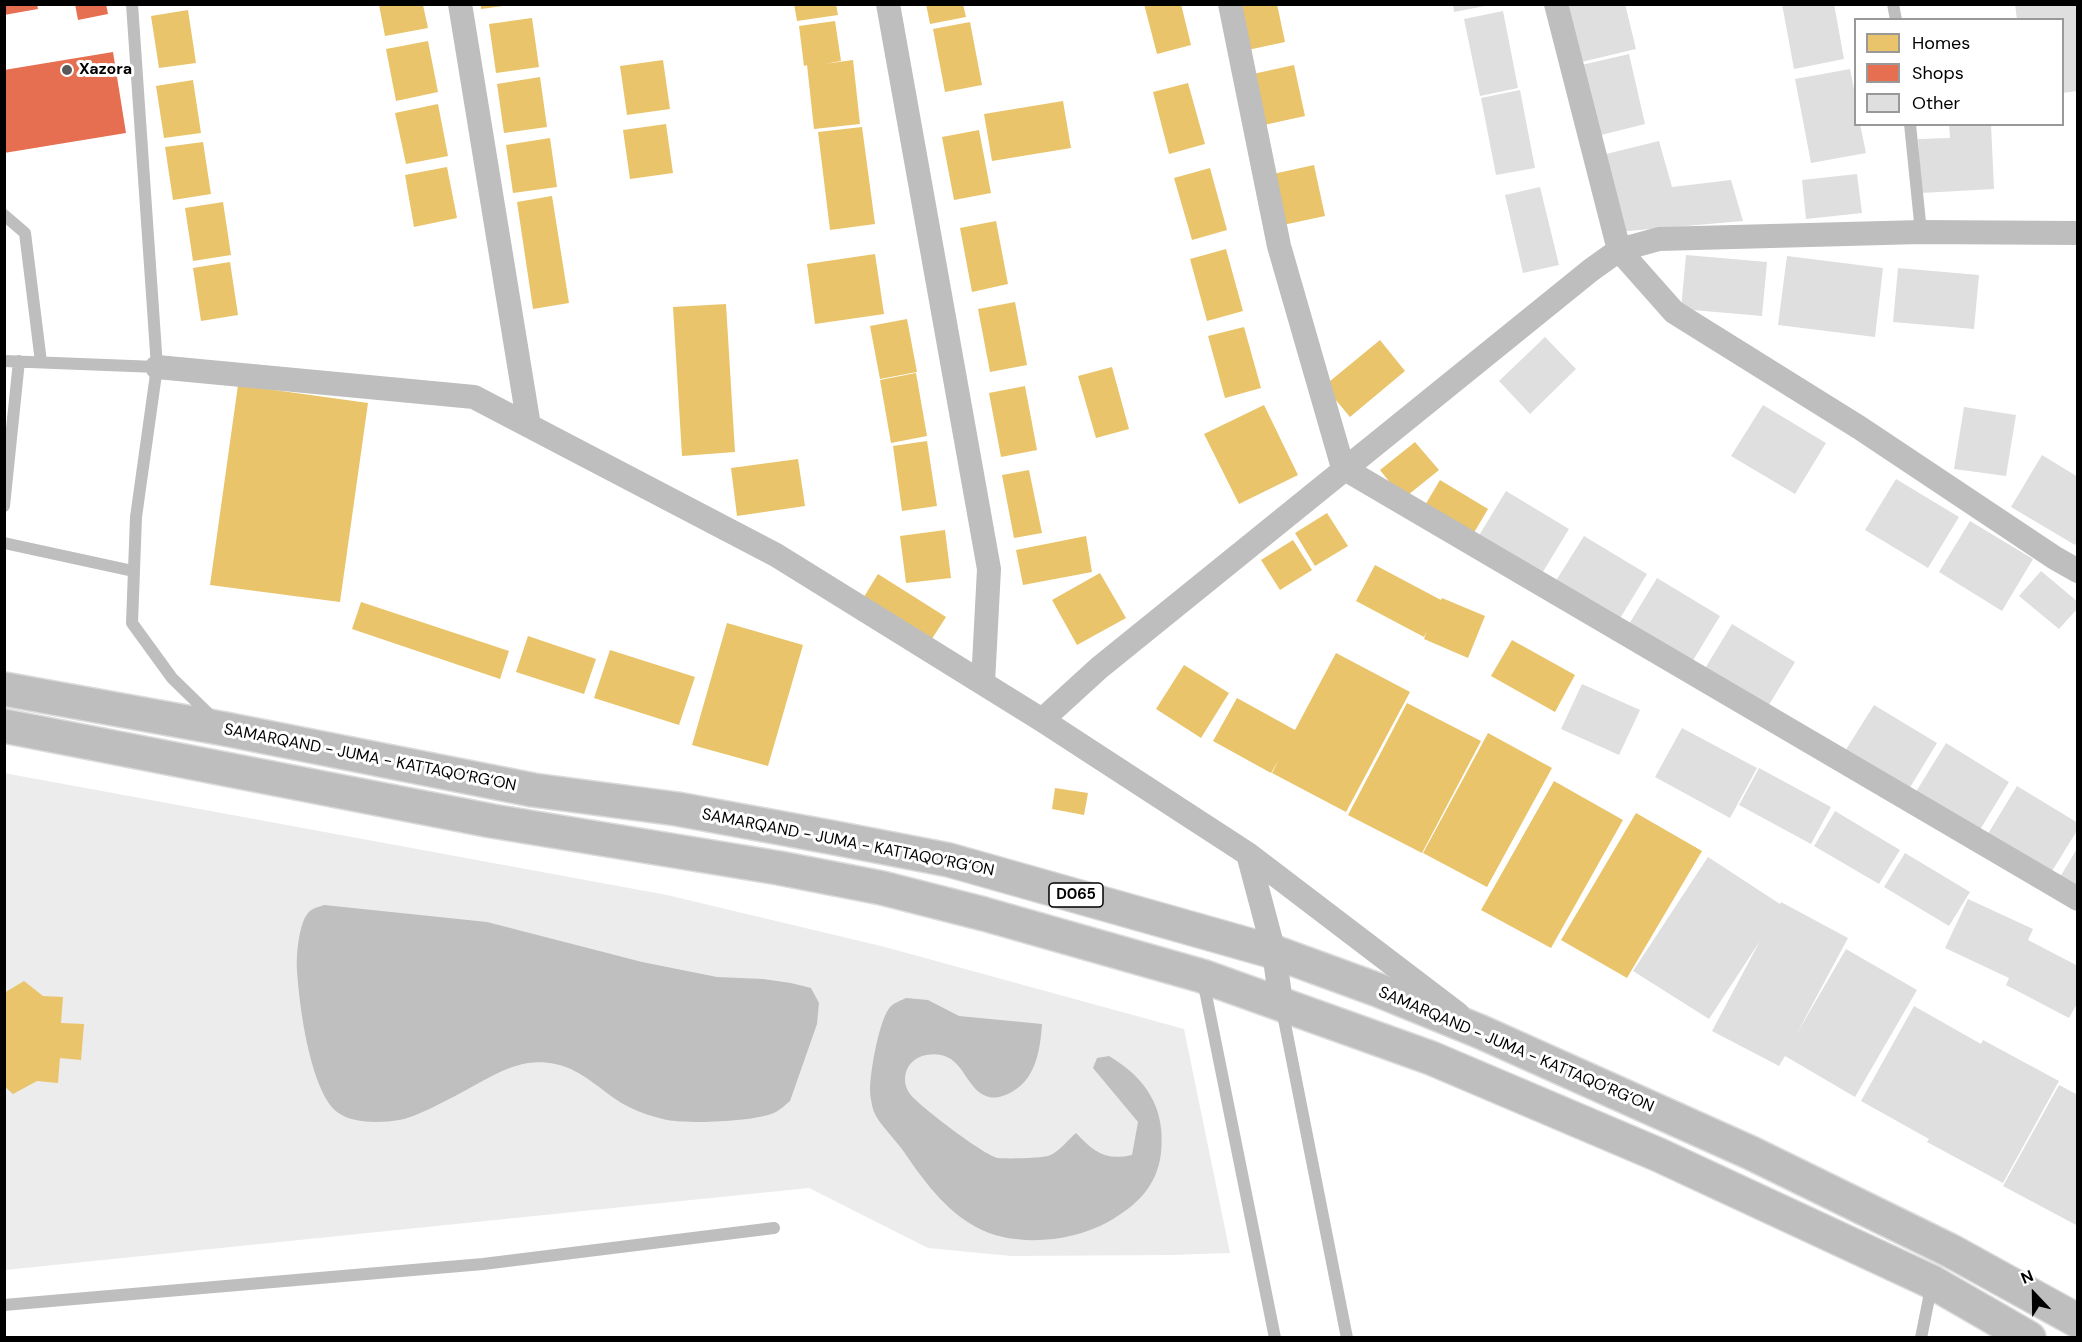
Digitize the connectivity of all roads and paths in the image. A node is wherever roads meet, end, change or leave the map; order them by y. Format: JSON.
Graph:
{"nodes":[{"id":1,"x":132,"y":4,"type":"edge"},
{"id":2,"x":460,"y":4,"type":"edge"},
{"id":3,"x":888,"y":4,"type":"edge"},
{"id":4,"x":1230,"y":4,"type":"edge"},
{"id":5,"x":1556,"y":4,"type":"edge"},
{"id":6,"x":1910,"y":126,"type":"edge"},
{"id":7,"x":4,"y":215,"type":"edge"},
{"id":8,"x":1921,"y":232,"type":"junction"},
{"id":9,"x":2078,"y":233,"type":"edge"},
{"id":10,"x":1619,"y":250,"type":"junction"},
{"id":11,"x":4,"y":361,"type":"edge"},
{"id":12,"x":19,"y":361,"type":"junction"},
{"id":13,"x":41,"y":362,"type":"junction"},
{"id":14,"x":157,"y":367,"type":"junction"},
{"id":15,"x":529,"y":426,"type":"junction"},
{"id":16,"x":1343,"y":468,"type":"junction"},
{"id":17,"x":4,"y":506,"type":"edge"},
{"id":18,"x":4,"y":543,"type":"edge"},
{"id":19,"x":133,"y":571,"type":"junction"},
{"id":20,"x":2078,"y":571,"type":"edge"},
{"id":21,"x":983,"y":683,"type":"junction"},
{"id":22,"x":4,"y":689,"type":"edge"},
{"id":23,"x":1042,"y":720,"type":"junction"},
{"id":24,"x":4,"y":726,"type":"edge"},
{"id":25,"x":225,"y":729,"type":"junction"},
{"id":26,"x":1248,"y":854,"type":"junction"},
{"id":27,"x":2078,"y":899,"type":"edge"},
{"id":28,"x":1274,"y":952,"type":"junction"},
{"id":29,"x":1202,"y":976,"type":"junction"},
{"id":30,"x":1281,"y":1004,"type":"junction"},
{"id":31,"x":1481,"y":1032,"type":"junction"},
{"id":32,"x":774,"y":1228,"type":"dead end"},
{"id":33,"x":1932,"y":1282,"type":"junction"},
{"id":34,"x":4,"y":1305,"type":"edge"},
{"id":35,"x":2078,"y":1321,"type":"edge"},
{"id":36,"x":1275,"y":1338,"type":"edge"},
{"id":37,"x":1347,"y":1338,"type":"edge"},
{"id":38,"x":1921,"y":1338,"type":"edge"},
{"id":39,"x":2029,"y":1338,"type":"edge"}],
"edges":[{"from":1,"to":14,"type":"lane"},
{"from":2,"to":15,"type":"street"},
{"from":3,"to":21,"type":"street"},
{"from":4,"to":16,"type":"street"},
{"from":5,"to":10,"type":"street"},
{"from":6,"to":8,"type":"lane"},
{"from":7,"to":13,"type":"lane"},
{"from":8,"to":9,"type":"street"},
{"from":8,"to":10,"type":"street"},
{"from":10,"to":16,"type":"street"},
{"from":10,"to":20,"type":"street"},
{"from":11,"to":12,"type":"lane"},
{"from":12,"to":13,"type":"lane"},
{"from":12,"to":17,"type":"lane"},
{"from":13,"to":14,"type":"lane"},
{"from":14,"to":15,"type":"street"},
{"from":14,"to":19,"type":"lane"},
{"from":15,"to":21,"type":"street"},
{"from":16,"to":23,"type":"street"},
{"from":16,"to":27,"type":"street"},
{"from":18,"to":19,"type":"lane"},
{"from":19,"to":25,"type":"lane"},
{"from":21,"to":23,"type":"street"},
{"from":22,"to":25,"type":"main road","name":"SAMARQAND - JUMA - KATTAQO‘RG‘ON","number":"D065"},
{"from":23,"to":26,"type":"street"},
{"from":24,"to":29,"type":"main road","number":"D065"},
{"from":25,"to":28,"type":"main road","name":"SAMARQAND - JUMA - KATTAQO‘RG‘ON","number":"D065"},
{"from":26,"to":28,"type":"street"},
{"from":26,"to":31,"type":"street"},
{"from":28,"to":30,"type":"street"},
{"from":28,"to":31,"type":"main road","name":"SAMARQAND - JUMA - KATTAQO‘RG‘ON","number":"D065"},
{"from":29,"to":30,"type":"main road","number":"D065"},
{"from":29,"to":36,"type":"lane"},
{"from":30,"to":33,"type":"main road","number":"D065"},
{"from":30,"to":37,"type":"lane"},
{"from":31,"to":35,"type":"main road","name":"SAMARQAND - JUMA - KATTAQO‘RG‘ON","number":"D065"},
{"from":32,"to":34,"type":"lane"},
{"from":33,"to":38,"type":"lane"},
{"from":33,"to":39,"type":"main road","number":"D065"}]}
